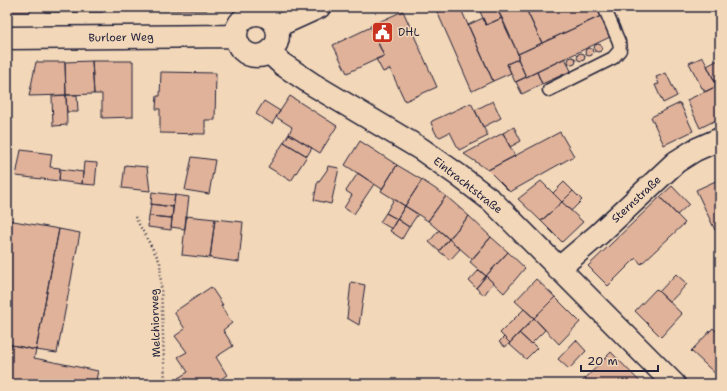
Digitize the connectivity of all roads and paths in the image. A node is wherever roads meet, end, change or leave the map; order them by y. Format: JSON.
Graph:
{"nodes":[{"id":1,"x":319,"y":7,"type":"edge"},
{"id":2,"x":604,"y":7,"type":"edge"},
{"id":3,"x":252,"y":10,"type":"edge"},
{"id":4,"x":277,"y":26,"type":"junction"},
{"id":5,"x":235,"y":36,"type":"junction"},
{"id":6,"x":7,"y":38,"type":"edge"},
{"id":7,"x":269,"y":52,"type":"junction"},
{"id":8,"x":549,"y":90,"type":"dead end"},
{"id":9,"x":720,"y":139,"type":"edge"},
{"id":10,"x":135,"y":216,"type":"dead end"},
{"id":11,"x":558,"y":269,"type":"junction"},
{"id":12,"x":165,"y":384,"type":"edge"},
{"id":13,"x":674,"y":384,"type":"edge"}],
"edges":[{"from":1,"to":4,"type":"street"},
{"from":2,"to":8,"type":"lane"},
{"from":3,"to":4,"type":"street"},
{"from":3,"to":5,"type":"street"},
{"from":4,"to":7,"type":"street"},
{"from":5,"to":6,"type":"street","name":"Burloer Weg"},
{"from":5,"to":7,"type":"street"},
{"from":7,"to":11,"type":"street","name":"Eintrachtstraße"},
{"from":9,"to":11,"type":"street","name":"Sternstraße"},
{"from":10,"to":12,"type":"path","name":"Melchiorweg"},
{"from":11,"to":13,"type":"street","name":"Eintrachtstraße"}]}
